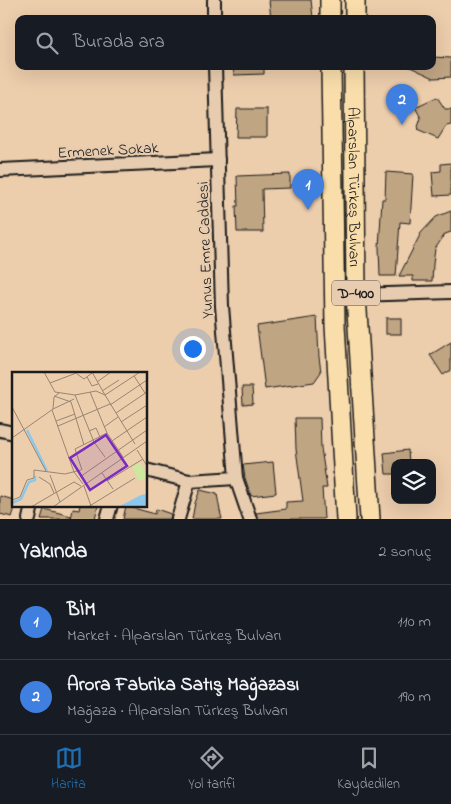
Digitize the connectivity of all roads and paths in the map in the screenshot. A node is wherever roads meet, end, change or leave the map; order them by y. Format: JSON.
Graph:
{"nodes":[{"id":1,"x":214,"y":0,"type":"edge"},
{"id":2,"x":330,"y":0,"type":"edge"},
{"id":3,"x":355,"y":0,"type":"edge"},
{"id":4,"x":214,"y":15,"type":"edge"},
{"id":5,"x":330,"y":15,"type":"edge"},
{"id":6,"x":354,"y":15,"type":"edge"},
{"id":7,"x":215,"y":70,"type":"edge"},
{"id":8,"x":331,"y":70,"type":"edge"},
{"id":9,"x":354,"y":70,"type":"edge"},
{"id":10,"x":218,"y":160,"type":"junction"},
{"id":11,"x":0,"y":170,"type":"edge"},
{"id":12,"x":451,"y":292,"type":"edge"},
{"id":13,"x":356,"y":295,"type":"junction"},
{"id":14,"x":148,"y":471,"type":"edge"},
{"id":15,"x":236,"y":478,"type":"junction"},
{"id":16,"x":189,"y":482,"type":"junction"},
{"id":17,"x":178,"y":519,"type":"edge"},
{"id":18,"x":250,"y":519,"type":"edge"},
{"id":19,"x":346,"y":519,"type":"edge"},
{"id":20,"x":370,"y":519,"type":"edge"}],
"edges":[{"from":1,"to":4,"type":"street"},
{"from":2,"to":5,"type":"highway"},
{"from":3,"to":6,"type":"highway"},
{"from":7,"to":10,"type":"street","name":"Yunus Emre Caddesi"},
{"from":8,"to":19,"type":"highway","name":"Alparslan Türkeş Bulvarı","number":"D-400"},
{"from":9,"to":13,"type":"highway","name":"Alparslan Türkeş Bulvarı","number":"D-400"},
{"from":10,"to":11,"type":"street","name":"Ermenek Sokak"},
{"from":10,"to":15,"type":"street","name":"Yunus Emre Caddesi"},
{"from":12,"to":13,"type":"street"},
{"from":13,"to":20,"type":"highway","name":"Alparslan Türkeş Bulvarı","number":"D-400"},
{"from":14,"to":16,"type":"street"},
{"from":15,"to":16,"type":"street"},
{"from":15,"to":18,"type":"street","name":"Yunus Emre Caddesi"},
{"from":16,"to":17,"type":"street"}]}
